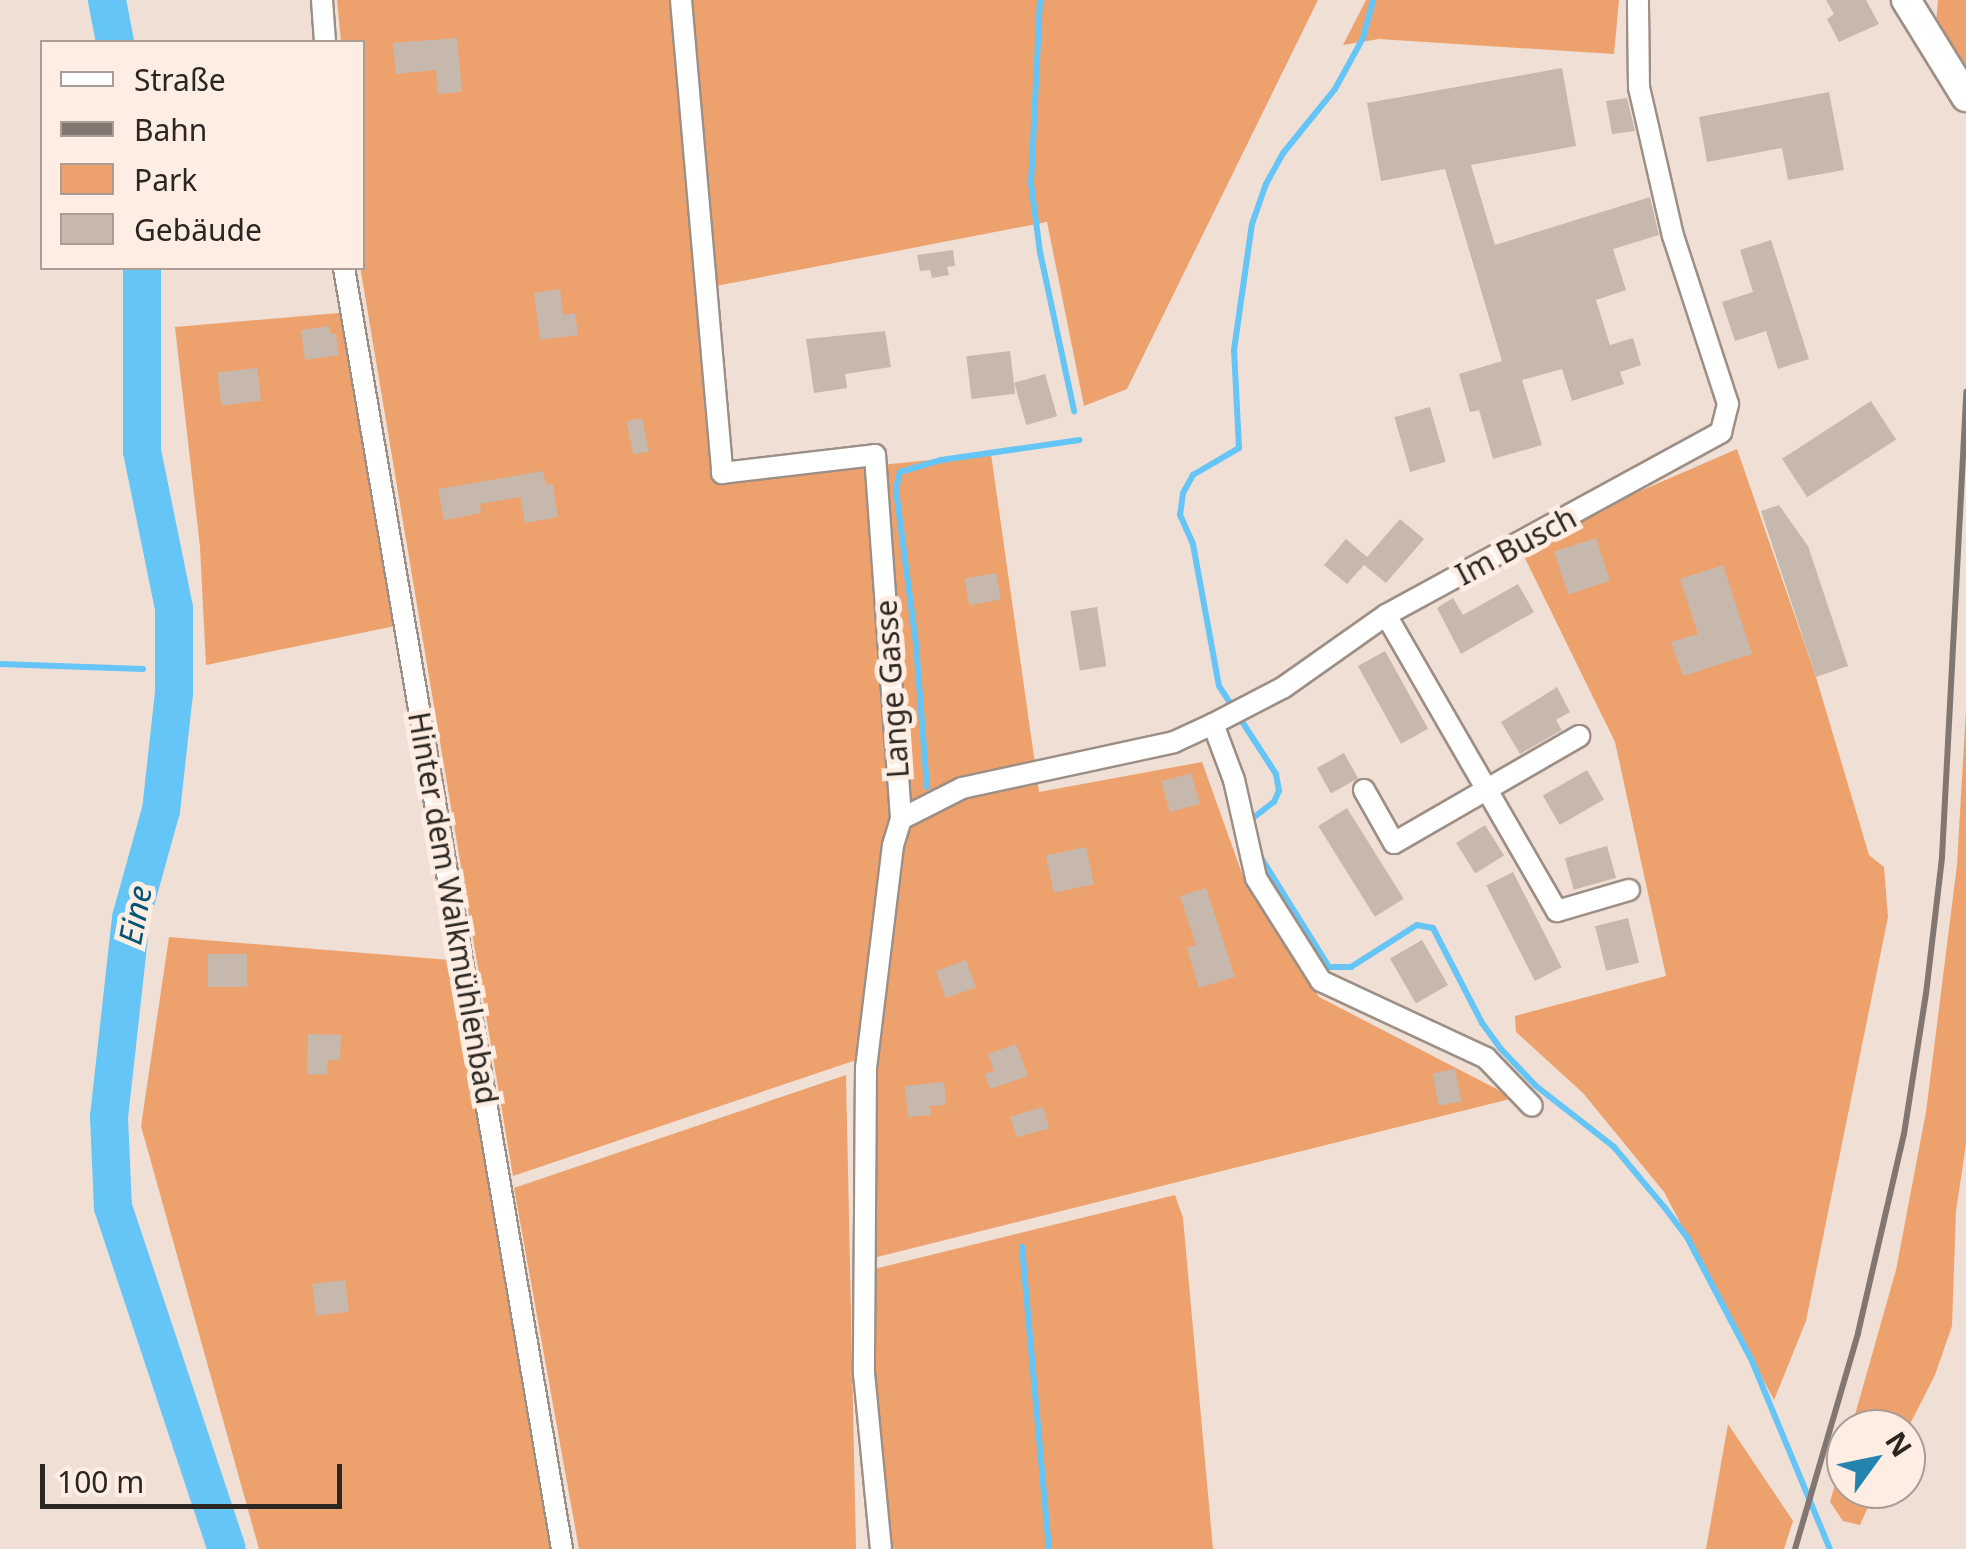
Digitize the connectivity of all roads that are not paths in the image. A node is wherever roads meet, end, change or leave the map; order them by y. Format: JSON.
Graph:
{"nodes":[{"id":1,"x":322,"y":0,"type":"edge"},
{"id":2,"x":681,"y":0,"type":"edge"},
{"id":3,"x":1638,"y":0,"type":"edge"},
{"id":4,"x":1906,"y":0,"type":"edge"},
{"id":5,"x":325,"y":40,"type":"edge"},
{"id":6,"x":1966,"y":96,"type":"edge"},
{"id":7,"x":344,"y":270,"type":"edge"},
{"id":8,"x":1386,"y":615,"type":"junction"},
{"id":9,"x":1226,"y":717,"type":"junction"},
{"id":10,"x":1579,"y":736,"type":"dead end"},
{"id":11,"x":1364,"y":790,"type":"dead end"},
{"id":12,"x":1486,"y":790,"type":"junction"},
{"id":13,"x":901,"y":819,"type":"junction"},
{"id":14,"x":1629,"y":890,"type":"dead end"},
{"id":15,"x":1532,"y":1106,"type":"dead end"},
{"id":16,"x":562,"y":1549,"type":"edge"},
{"id":17,"x":881,"y":1549,"type":"edge"}],
"edges":[{"from":1,"to":5,"type":"street"},
{"from":2,"to":13,"type":"street","name":"Lange Gasse"},
{"from":3,"to":8,"type":"street","name":"Im Busch"},
{"from":4,"to":6,"type":"street"},
{"from":7,"to":16,"type":"street","name":"Hinter dem Walkmühlenbad"},
{"from":8,"to":9,"type":"street","name":"Im Busch"},
{"from":8,"to":12,"type":"street"},
{"from":9,"to":13,"type":"street","name":"Im Busch"},
{"from":9,"to":15,"type":"street"},
{"from":10,"to":12,"type":"street"},
{"from":11,"to":12,"type":"street"},
{"from":12,"to":14,"type":"street"},
{"from":13,"to":17,"type":"street","name":"Lange Gasse"}]}
